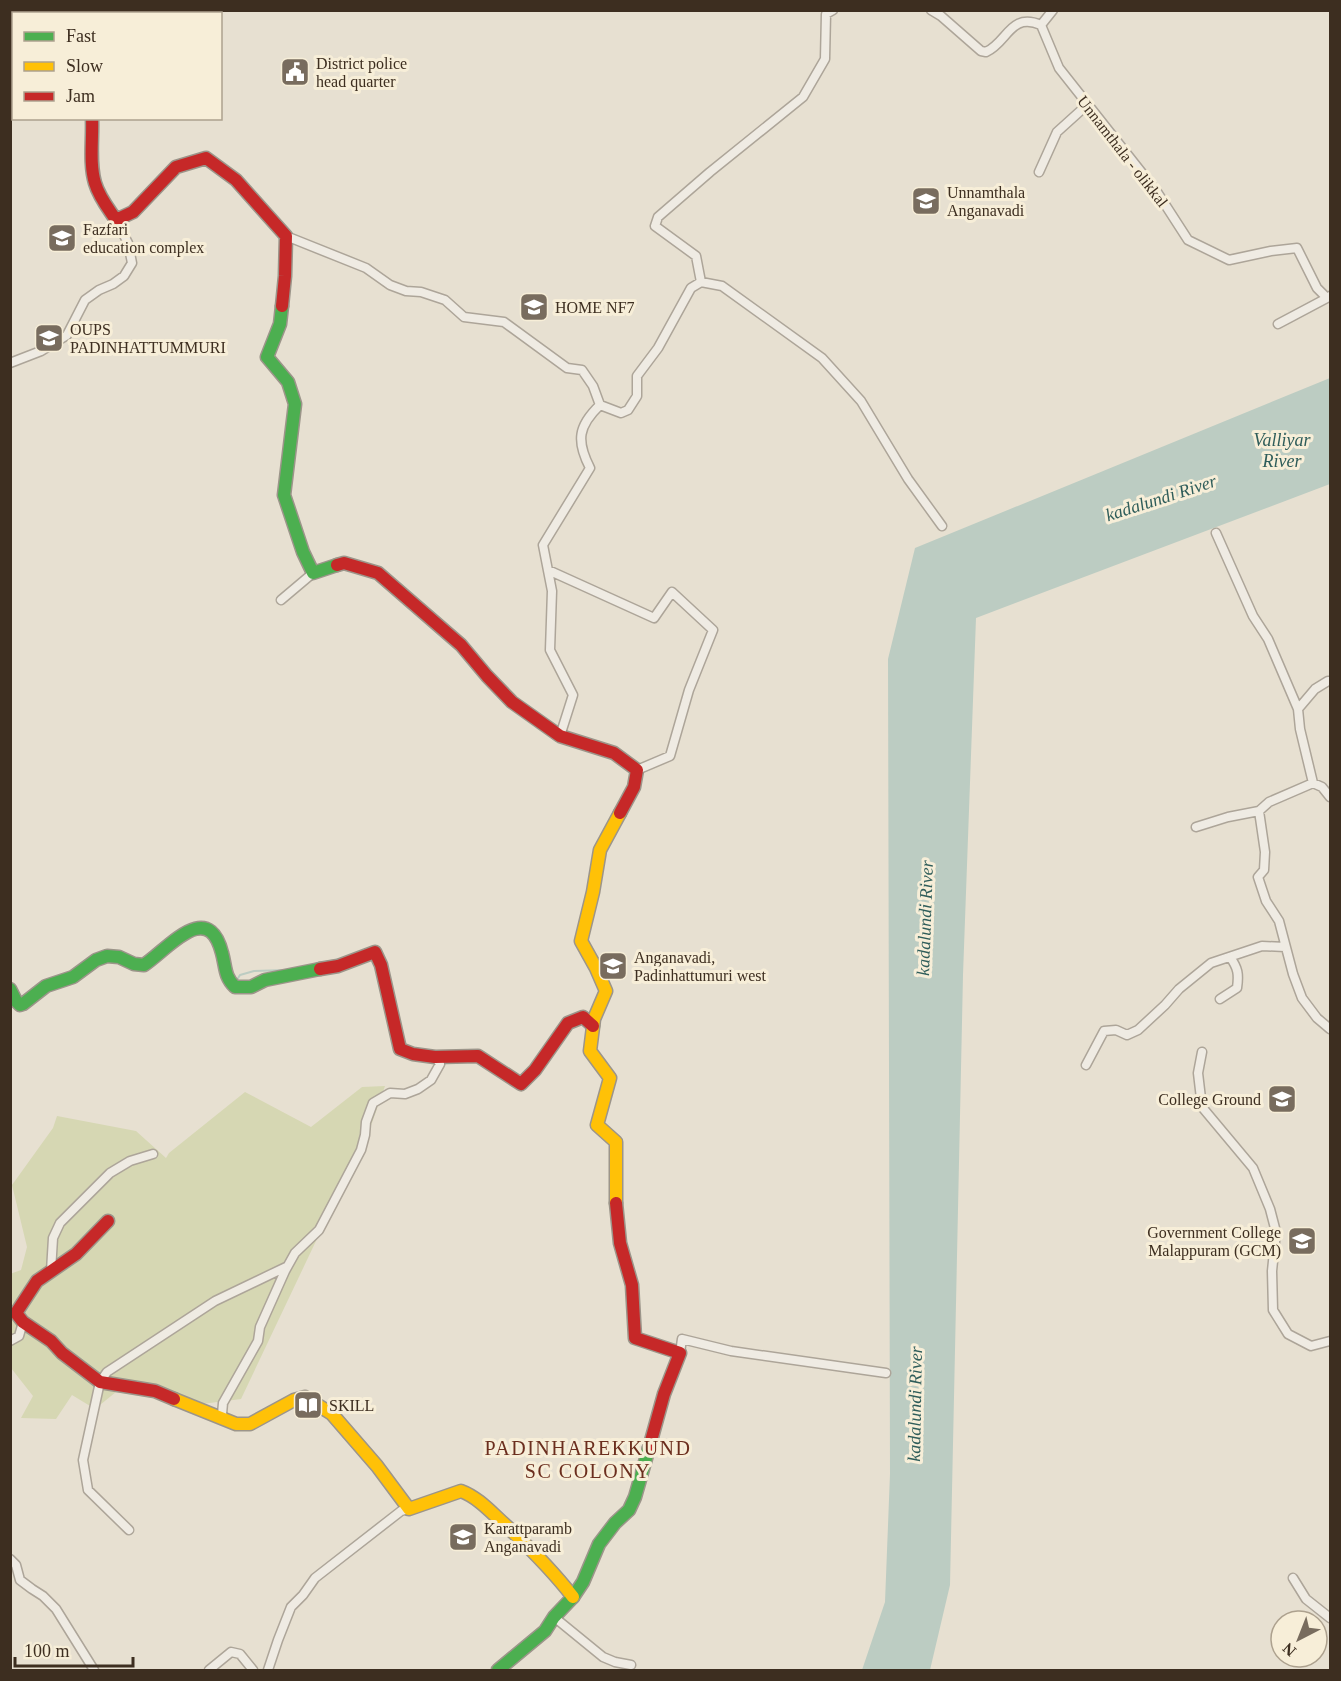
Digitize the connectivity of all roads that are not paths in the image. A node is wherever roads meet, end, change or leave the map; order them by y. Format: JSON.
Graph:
{"nodes":[{"id":1,"x":833,"y":10,"type":"edge"},
{"id":2,"x":931,"y":10,"type":"edge"},
{"id":3,"x":1053,"y":10,"type":"edge"},
{"id":4,"x":1041,"y":25,"type":"junction"},
{"id":5,"x":1088,"y":104,"type":"junction"},
{"id":6,"x":92,"y":120,"type":"edge"},
{"id":7,"x":1039,"y":172,"type":"dead end"},
{"id":8,"x":116,"y":219,"type":"junction"},
{"id":9,"x":286,"y":236,"type":"junction"},
{"id":10,"x":701,"y":282,"type":"junction"},
{"id":11,"x":1329,"y":297,"type":"edge"},
{"id":12,"x":1278,"y":324,"type":"dead end"},
{"id":13,"x":10,"y":363,"type":"edge"},
{"id":14,"x":600,"y":405,"type":"junction"},
{"id":15,"x":942,"y":526,"type":"dead end"},
{"id":16,"x":1216,"y":533,"type":"dead end"},
{"id":17,"x":548,"y":570,"type":"junction"},
{"id":18,"x":313,"y":573,"type":"junction"},
{"id":19,"x":281,"y":600,"type":"dead end"},
{"id":20,"x":1330,"y":681,"type":"edge"},
{"id":21,"x":1298,"y":709,"type":"junction"},
{"id":22,"x":560,"y":736,"type":"junction"},
{"id":23,"x":638,"y":770,"type":"junction"},
{"id":24,"x":1312,"y":783,"type":"junction"},
{"id":25,"x":1330,"y":797,"type":"edge"},
{"id":26,"x":1259,"y":811,"type":"junction"},
{"id":27,"x":1196,"y":827,"type":"dead end"},
{"id":28,"x":1285,"y":947,"type":"junction"},
{"id":29,"x":1230,"y":957,"type":"junction"},
{"id":30,"x":10,"y":989,"type":"edge"},
{"id":31,"x":1220,"y":999,"type":"dead end"},
{"id":32,"x":593,"y":1026,"type":"junction"},
{"id":33,"x":1330,"y":1029,"type":"edge"},
{"id":34,"x":1202,"y":1052,"type":"dead end"},
{"id":35,"x":435,"y":1057,"type":"junction"},
{"id":36,"x":1086,"y":1065,"type":"dead end"},
{"id":37,"x":153,"y":1154,"type":"dead end"},
{"id":38,"x":108,"y":1221,"type":"dead end"},
{"id":39,"x":51,"y":1271,"type":"junction"},
{"id":40,"x":285,"y":1271,"type":"junction"},
{"id":41,"x":23,"y":1322,"type":"junction"},
{"id":42,"x":10,"y":1341,"type":"edge"},
{"id":43,"x":1330,"y":1341,"type":"edge"},
{"id":44,"x":680,"y":1353,"type":"junction"},
{"id":45,"x":886,"y":1373,"type":"dead end"},
{"id":46,"x":100,"y":1382,"type":"junction"},
{"id":47,"x":225,"y":1420,"type":"junction"},
{"id":48,"x":409,"y":1509,"type":"junction"},
{"id":49,"x":129,"y":1530,"type":"dead end"},
{"id":50,"x":10,"y":1559,"type":"edge"},
{"id":51,"x":1293,"y":1578,"type":"dead end"},
{"id":52,"x":573,"y":1597,"type":"junction"},
{"id":53,"x":554,"y":1617,"type":"junction"},
{"id":54,"x":1330,"y":1618,"type":"edge"},
{"id":55,"x":631,"y":1665,"type":"dead end"},
{"id":56,"x":94,"y":1671,"type":"edge"},
{"id":57,"x":209,"y":1671,"type":"edge"},
{"id":58,"x":253,"y":1671,"type":"edge"},
{"id":59,"x":268,"y":1671,"type":"edge"},
{"id":60,"x":498,"y":1671,"type":"edge"}],
"edges":[{"from":1,"to":10,"type":"street"},
{"from":2,"to":4,"type":"street"},
{"from":3,"to":4,"type":"street"},
{"from":4,"to":5,"type":"street","name":"Unnamthala - olikkal"},
{"from":5,"to":7,"type":"street"},
{"from":5,"to":11,"type":"street","name":"Unnamthala - olikkal"},
{"from":6,"to":8,"type":"main road"},
{"from":8,"to":9,"type":"main road"},
{"from":8,"to":13,"type":"street"},
{"from":9,"to":14,"type":"street"},
{"from":9,"to":18,"type":"main road"},
{"from":10,"to":14,"type":"street"},
{"from":10,"to":15,"type":"street"},
{"from":11,"to":12,"type":"street"},
{"from":14,"to":17,"type":"street"},
{"from":16,"to":21,"type":"street"},
{"from":17,"to":22,"type":"street"},
{"from":17,"to":23,"type":"street"},
{"from":18,"to":19,"type":"street"},
{"from":18,"to":22,"type":"main road"},
{"from":20,"to":21,"type":"street"},
{"from":21,"to":24,"type":"street"},
{"from":22,"to":23,"type":"main road"},
{"from":23,"to":32,"type":"main road"},
{"from":24,"to":25,"type":"street"},
{"from":24,"to":26,"type":"street"},
{"from":26,"to":27,"type":"street"},
{"from":26,"to":28,"type":"street"},
{"from":28,"to":29,"type":"street"},
{"from":28,"to":33,"type":"street"},
{"from":29,"to":31,"type":"street"},
{"from":29,"to":36,"type":"street"},
{"from":30,"to":35,"type":"main road"},
{"from":32,"to":35,"type":"main road"},
{"from":32,"to":44,"type":"main road"},
{"from":34,"to":43,"type":"street"},
{"from":35,"to":40,"type":"street"},
{"from":37,"to":39,"type":"street"},
{"from":38,"to":39,"type":"main road"},
{"from":39,"to":41,"type":"main road"},
{"from":40,"to":46,"type":"street"},
{"from":40,"to":47,"type":"street"},
{"from":41,"to":42,"type":"street"},
{"from":41,"to":46,"type":"main road"},
{"from":44,"to":45,"type":"street"},
{"from":44,"to":52,"type":"main road"},
{"from":46,"to":47,"type":"main road"},
{"from":46,"to":49,"type":"street"},
{"from":47,"to":48,"type":"main road"},
{"from":48,"to":52,"type":"main road"},
{"from":48,"to":59,"type":"street"},
{"from":50,"to":56,"type":"street"},
{"from":51,"to":54,"type":"street"},
{"from":52,"to":53,"type":"main road"},
{"from":53,"to":55,"type":"street"},
{"from":53,"to":60,"type":"main road"},
{"from":57,"to":58,"type":"street"}]}
